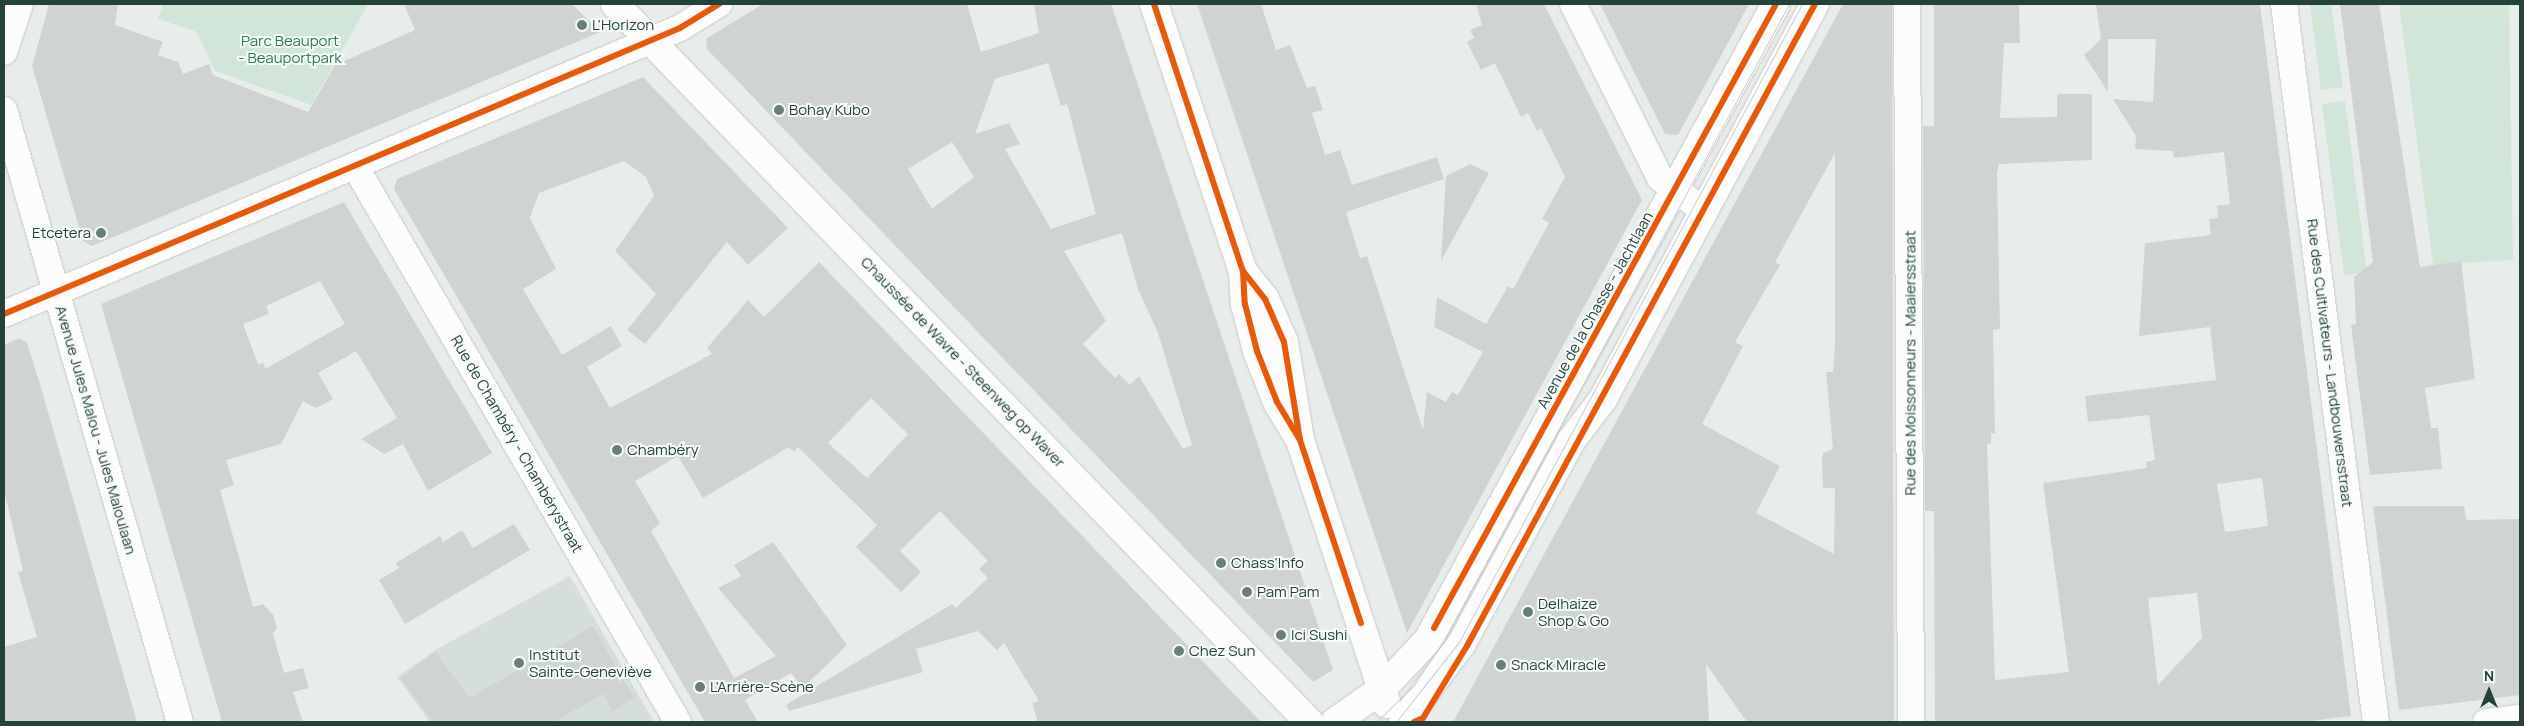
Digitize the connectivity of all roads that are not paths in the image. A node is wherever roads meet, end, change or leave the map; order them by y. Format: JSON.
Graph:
{"nodes":[{"id":1,"x":20,"y":4,"type":"edge"},
{"id":2,"x":615,"y":4,"type":"edge"},
{"id":3,"x":719,"y":4,"type":"edge"},
{"id":4,"x":1154,"y":4,"type":"edge"},
{"id":5,"x":1573,"y":4,"type":"edge"},
{"id":6,"x":1776,"y":4,"type":"edge"},
{"id":7,"x":1815,"y":4,"type":"edge"},
{"id":8,"x":1907,"y":4,"type":"edge"},
{"id":9,"x":2284,"y":4,"type":"edge"},
{"id":10,"x":652,"y":40,"type":"junction"},
{"id":11,"x":4,"y":52,"type":"edge"},
{"id":12,"x":4,"y":110,"type":"edge"},
{"id":13,"x":355,"y":166,"type":"junction"},
{"id":14,"x":1675,"y":191,"type":"junction"},
{"id":15,"x":1703,"y":210,"type":"junction"},
{"id":16,"x":56,"y":292,"type":"junction"},
{"id":17,"x":4,"y":314,"type":"edge"},
{"id":18,"x":1382,"y":688,"type":"junction"},
{"id":19,"x":2520,"y":718,"type":"edge"},
{"id":20,"x":180,"y":722,"type":"edge"},
{"id":21,"x":678,"y":722,"type":"edge"},
{"id":22,"x":1309,"y":722,"type":"edge"},
{"id":23,"x":1335,"y":722,"type":"edge"},
{"id":24,"x":1392,"y":722,"type":"edge"},
{"id":25,"x":1403,"y":722,"type":"edge"},
{"id":26,"x":1911,"y":722,"type":"edge"},
{"id":27,"x":2376,"y":722,"type":"edge"},
{"id":28,"x":2486,"y":722,"type":"edge"}],
"edges":[{"from":1,"to":11,"type":"street"},
{"from":2,"to":10,"type":"street","name":"Chaussée de Wavre - Steenweg op Waver"},
{"from":3,"to":10,"type":"street"},
{"from":4,"to":18,"type":"street"},
{"from":5,"to":14,"type":"street"},
{"from":6,"to":14,"type":"street","name":"Avenue de la Chasse - Jachtlaan"},
{"from":7,"to":15,"type":"street"},
{"from":8,"to":26,"type":"street","name":"Rue des Moissonneurs - Maaiersstraat"},
{"from":9,"to":27,"type":"street","name":"Rue des Cultivateurs - Landbouwersstraat"},
{"from":10,"to":13,"type":"street"},
{"from":10,"to":22,"type":"street","name":"Chaussée de Wavre - Steenweg op Waver"},
{"from":12,"to":16,"type":"street","name":"Avenue Jules Malou - Jules Maloulaan"},
{"from":13,"to":16,"type":"street"},
{"from":13,"to":21,"type":"street","name":"Rue de Chambéry - Chambérystraat"},
{"from":14,"to":15,"type":"street"},
{"from":14,"to":18,"type":"street","name":"Avenue de la Chasse - Jachtlaan"},
{"from":15,"to":25,"type":"street"},
{"from":16,"to":17,"type":"street"},
{"from":16,"to":20,"type":"street","name":"Avenue Jules Malou - Jules Maloulaan"},
{"from":18,"to":23,"type":"street","name":"Avenue de la Chasse - Jachtlaan"},
{"from":18,"to":24,"type":"street"},
{"from":19,"to":28,"type":"street"}]}
